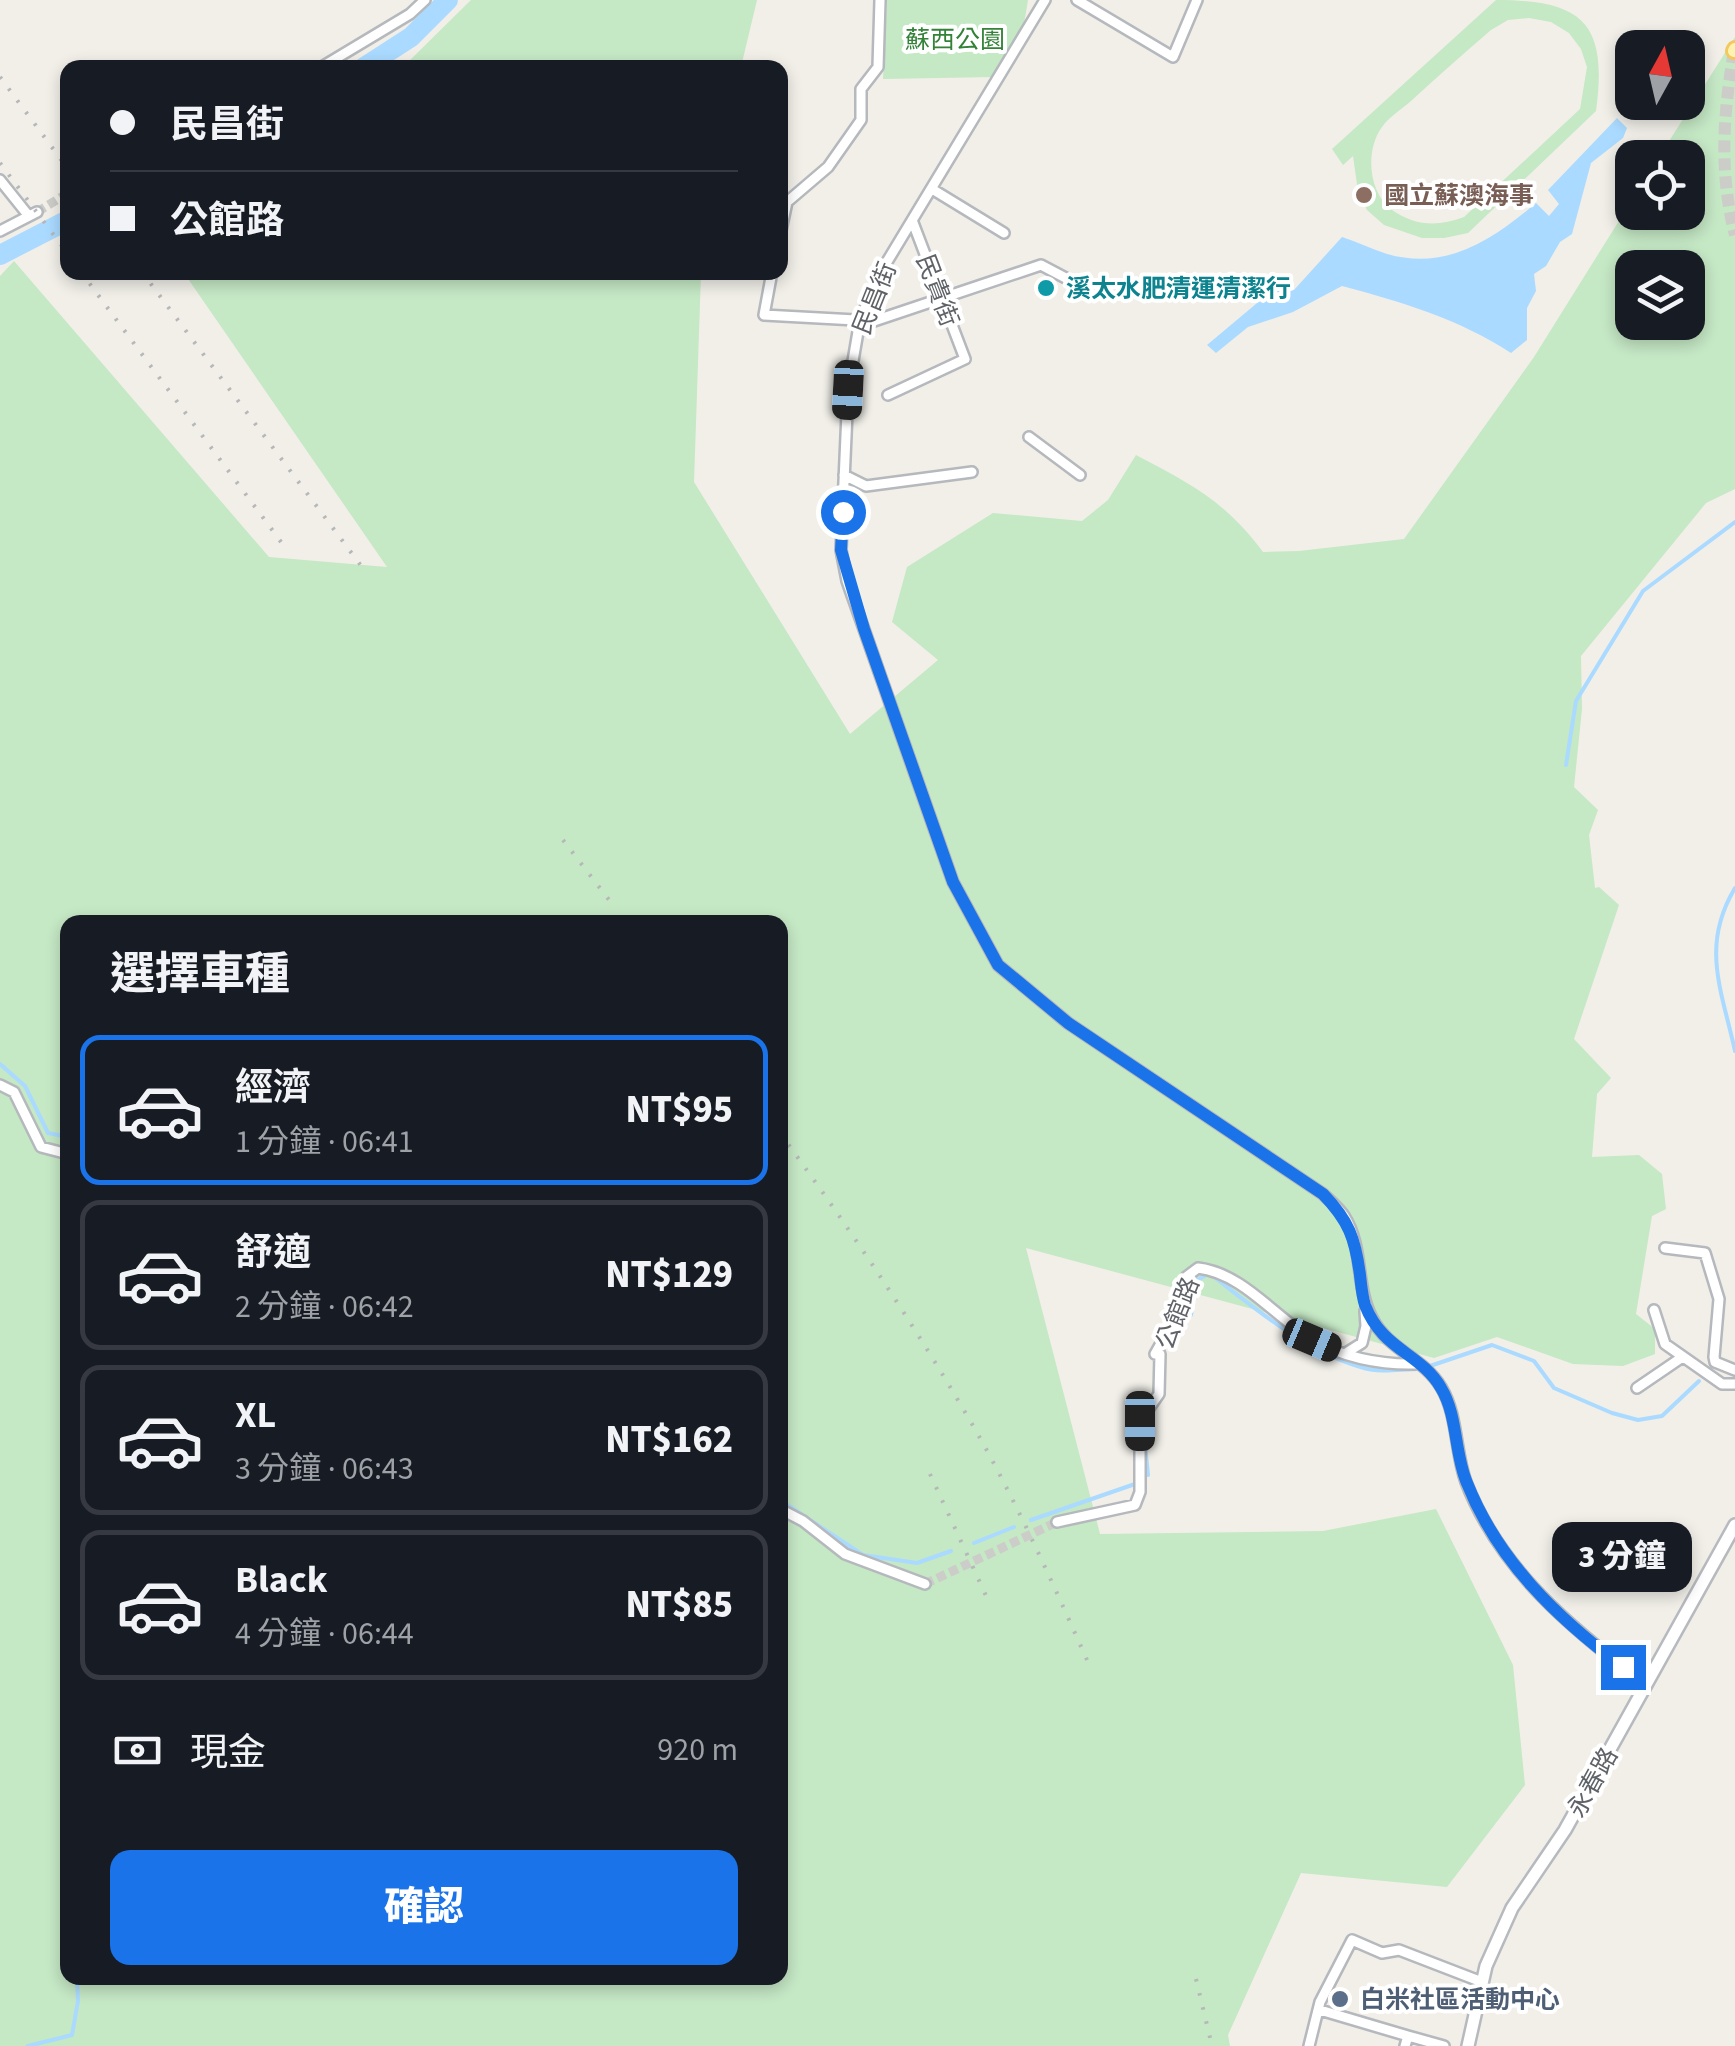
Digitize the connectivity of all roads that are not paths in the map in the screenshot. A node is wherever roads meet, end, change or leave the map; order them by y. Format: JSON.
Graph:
{"nodes":[{"id":1,"x":425,"y":0,"type":"edge"},
{"id":2,"x":880,"y":0,"type":"edge"},
{"id":3,"x":1045,"y":0,"type":"edge"},
{"id":4,"x":1077,"y":0,"type":"edge"},
{"id":5,"x":1197,"y":0,"type":"edge"},
{"id":6,"x":333,"y":60,"type":"edge"},
{"id":7,"x":0,"y":180,"type":"edge"},
{"id":8,"x":932,"y":188,"type":"junction"},
{"id":9,"x":788,"y":201,"type":"edge"},
{"id":10,"x":912,"y":220,"type":"junction"},
{"id":11,"x":0,"y":231,"type":"edge"},
{"id":12,"x":1004,"y":232,"type":"dead end"},
{"id":13,"x":771,"y":280,"type":"edge"},
{"id":14,"x":1077,"y":284,"type":"dead end"},
{"id":15,"x":941,"y":296,"type":"junction"},
{"id":16,"x":860,"y":320,"type":"junction"},
{"id":17,"x":888,"y":395,"type":"dead end"},
{"id":18,"x":1029,"y":437,"type":"dead end"},
{"id":19,"x":972,"y":472,"type":"dead end"},
{"id":20,"x":844,"y":475,"type":"junction"},
{"id":21,"x":1080,"y":475,"type":"dead end"},
{"id":22,"x":0,"y":1085,"type":"edge"},
{"id":23,"x":60,"y":1152,"type":"edge"},
{"id":24,"x":1664,"y":1248,"type":"dead end"},
{"id":25,"x":1364,"y":1303,"type":"junction"},
{"id":26,"x":1654,"y":1310,"type":"dead end"},
{"id":27,"x":1346,"y":1353,"type":"junction"},
{"id":28,"x":1681,"y":1358,"type":"junction"},
{"id":29,"x":1418,"y":1364,"type":"junction"},
{"id":30,"x":1735,"y":1370,"type":"edge"},
{"id":31,"x":1735,"y":1384,"type":"edge"},
{"id":32,"x":1637,"y":1388,"type":"dead end"},
{"id":33,"x":788,"y":1513,"type":"edge"},
{"id":34,"x":1057,"y":1522,"type":"tunnel mouth"},
{"id":35,"x":1735,"y":1525,"type":"edge"},
{"id":36,"x":925,"y":1584,"type":"dead end"},
{"id":37,"x":1645,"y":1684,"type":"junction"},
{"id":38,"x":1482,"y":1982,"type":"junction"},
{"id":39,"x":1320,"y":2010,"type":"junction"},
{"id":40,"x":1406,"y":2041,"type":"edge"},
{"id":41,"x":1309,"y":2046,"type":"edge"},
{"id":42,"x":1444,"y":2046,"type":"edge"},
{"id":43,"x":1468,"y":2046,"type":"edge"}],
"edges":[{"from":1,"to":6,"type":"street"},
{"from":2,"to":9,"type":"street"},
{"from":3,"to":8,"type":"street","name":"民昌街"},
{"from":4,"to":5,"type":"street"},
{"from":7,"to":11,"type":"street"},
{"from":8,"to":10,"type":"street","name":"民昌街"},
{"from":8,"to":12,"type":"street"},
{"from":10,"to":15,"type":"street","name":"民貴街"},
{"from":10,"to":16,"type":"street","name":"民昌街"},
{"from":13,"to":16,"type":"street"},
{"from":14,"to":15,"type":"street"},
{"from":15,"to":16,"type":"street"},
{"from":15,"to":17,"type":"street","name":"民貴街"},
{"from":16,"to":20,"type":"street","name":"民昌街"},
{"from":18,"to":21,"type":"street"},
{"from":19,"to":20,"type":"street"},
{"from":20,"to":25,"type":"street","name":"民昌街"},
{"from":22,"to":23,"type":"street"},
{"from":24,"to":30,"type":"street"},
{"from":25,"to":27,"type":"street"},
{"from":25,"to":29,"type":"street","name":"民昌街"},
{"from":26,"to":28,"type":"street"},
{"from":27,"to":29,"type":"street","name":"公館路"},
{"from":27,"to":34,"type":"street","name":"公館路"},
{"from":28,"to":31,"type":"street"},
{"from":28,"to":32,"type":"street"},
{"from":29,"to":37,"type":"street"},
{"from":33,"to":36,"type":"street"},
{"from":35,"to":37,"type":"street","name":"永春路"},
{"from":37,"to":38,"type":"street","name":"永春路"},
{"from":38,"to":39,"type":"street"},
{"from":38,"to":43,"type":"street","name":"永春路"},
{"from":39,"to":40,"type":"street"},
{"from":39,"to":41,"type":"street"},
{"from":40,"to":42,"type":"street"}]}
